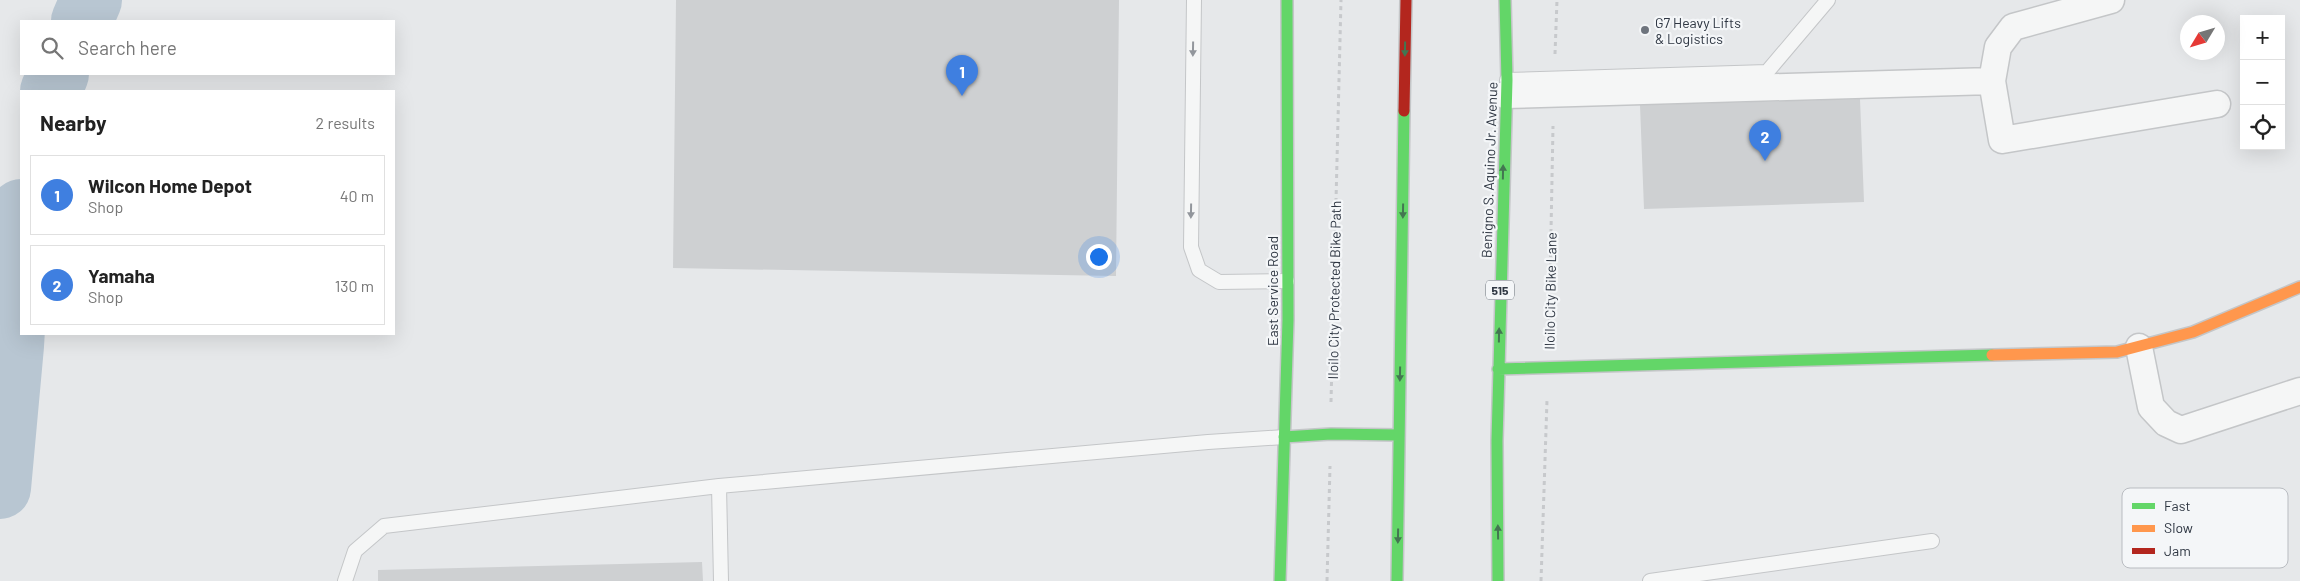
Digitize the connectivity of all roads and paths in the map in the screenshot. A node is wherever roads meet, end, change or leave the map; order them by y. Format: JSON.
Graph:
{"nodes":[{"id":1,"x":1194,"y":0,"type":"edge"},
{"id":2,"x":1287,"y":0,"type":"edge"},
{"id":3,"x":1341,"y":0,"type":"edge"},
{"id":4,"x":1406,"y":0,"type":"edge"},
{"id":5,"x":1505,"y":0,"type":"edge"},
{"id":6,"x":1557,"y":0,"type":"edge"},
{"id":7,"x":1828,"y":0,"type":"edge"},
{"id":8,"x":2111,"y":0,"type":"edge"},
{"id":9,"x":1992,"y":81,"type":"junction"},
{"id":10,"x":1553,"y":86,"type":"junction"},
{"id":11,"x":1506,"y":88,"type":"junction"},
{"id":12,"x":2217,"y":104,"type":"dead end"},
{"id":13,"x":1287,"y":281,"type":"junction"},
{"id":14,"x":2300,"y":287,"type":"edge"},
{"id":15,"x":2139,"y":347,"type":"junction"},
{"id":16,"x":1498,"y":369,"type":"junction"},
{"id":17,"x":1548,"y":370,"type":"junction"},
{"id":18,"x":2300,"y":392,"type":"edge"},
{"id":19,"x":1331,"y":434,"type":"junction"},
{"id":20,"x":1399,"y":435,"type":"junction"},
{"id":21,"x":1284,"y":437,"type":"junction"},
{"id":22,"x":719,"y":486,"type":"junction"},
{"id":23,"x":1932,"y":541,"type":"dead end"},
{"id":24,"x":345,"y":581,"type":"edge"},
{"id":25,"x":721,"y":581,"type":"edge"},
{"id":26,"x":1280,"y":581,"type":"edge"},
{"id":27,"x":1327,"y":581,"type":"edge"},
{"id":28,"x":1397,"y":581,"type":"edge"},
{"id":29,"x":1498,"y":581,"type":"edge"},
{"id":30,"x":1540,"y":581,"type":"edge"},
{"id":31,"x":1650,"y":581,"type":"edge"}],
"edges":[{"from":1,"to":13,"type":"lane","one_way":true},
{"from":2,"to":13,"type":"main road","name":"East Service Road"},
{"from":3,"to":19,"type":"path","name":"Iloilo City Protected Bike Path"},
{"from":4,"to":20,"type":"main road","one_way":true},
{"from":5,"to":11,"type":"main road","name":"Benigno S. Aquino Jr. Avenue","number":"515"},
{"from":6,"to":10,"type":"path","name":"Iloilo City Bike Lane"},
{"from":7,"to":10,"type":"lane"},
{"from":8,"to":9,"type":"street"},
{"from":9,"to":10,"type":"street"},
{"from":9,"to":12,"type":"street"},
{"from":10,"to":11,"type":"street"},
{"from":10,"to":17,"type":"path","name":"Iloilo City Bike Lane"},
{"from":16,"to":11,"type":"main road","name":"Benigno S. Aquino Jr. Avenue","number":"515","one_way":true},
{"from":13,"to":21,"type":"main road","name":"East Service Road"},
{"from":14,"to":15,"type":"main road"},
{"from":15,"to":17,"type":"main road"},
{"from":15,"to":18,"type":"street"},
{"from":16,"to":17,"type":"main road"},
{"from":29,"to":16,"type":"main road","name":"Benigno S. Aquino Jr. Avenue","number":"515","one_way":true},
{"from":17,"to":30,"type":"path","name":"Iloilo City Bike Lane"},
{"from":19,"to":20,"type":"main road"},
{"from":19,"to":21,"type":"main road"},
{"from":19,"to":27,"type":"path","name":"Iloilo City Protected Bike Path"},
{"from":20,"to":28,"type":"main road","one_way":true},
{"from":21,"to":22,"type":"lane"},
{"from":21,"to":26,"type":"main road","name":"East Service Road"},
{"from":22,"to":24,"type":"lane"},
{"from":22,"to":25,"type":"lane"},
{"from":23,"to":31,"type":"lane"}]}
